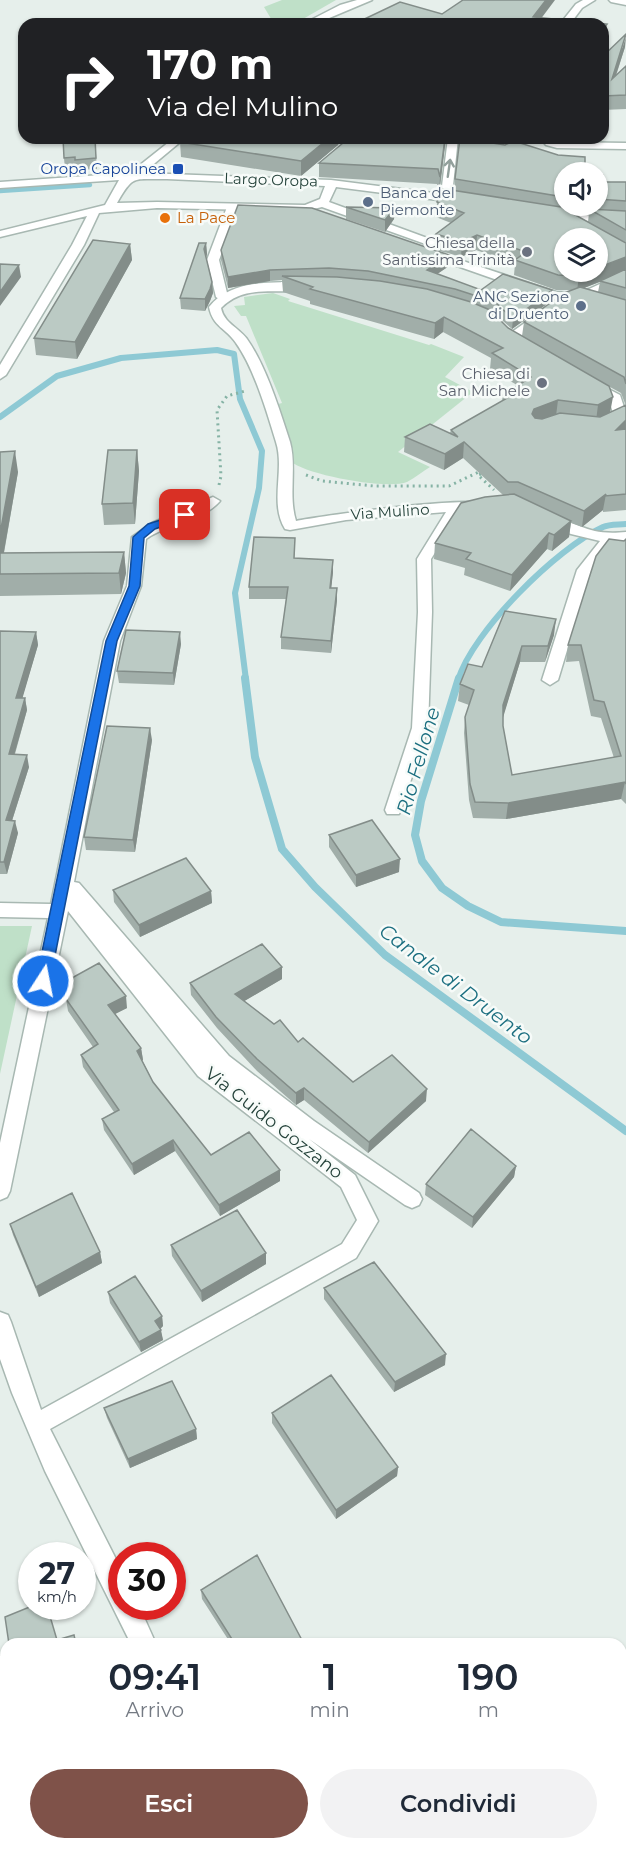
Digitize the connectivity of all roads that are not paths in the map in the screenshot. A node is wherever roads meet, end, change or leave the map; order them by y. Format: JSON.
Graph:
{"nodes":[{"id":1,"x":367,"y":0,"type":"edge"},
{"id":2,"x":590,"y":0,"type":"edge"},
{"id":3,"x":614,"y":0,"type":"edge"},
{"id":4,"x":626,"y":2,"type":"edge"},
{"id":5,"x":578,"y":3,"type":"edge"},
{"id":6,"x":320,"y":18,"type":"edge"},
{"id":7,"x":568,"y":18,"type":"edge"},
{"id":8,"x":174,"y":144,"type":"edge"},
{"id":9,"x":452,"y":144,"type":"edge"},
{"id":10,"x":554,"y":144,"type":"edge"},
{"id":11,"x":626,"y":146,"type":"edge"},
{"id":12,"x":321,"y":167,"type":"edge"},
{"id":13,"x":305,"y":181,"type":"junction"},
{"id":14,"x":331,"y":183,"type":"junction"},
{"id":15,"x":0,"y":185,"type":"edge"},
{"id":16,"x":130,"y":192,"type":"junction"},
{"id":17,"x":446,"y":198,"type":"junction"},
{"id":18,"x":469,"y":201,"type":"edge"},
{"id":19,"x":317,"y":206,"type":"junction"},
{"id":20,"x":109,"y":207,"type":"junction"},
{"id":21,"x":233,"y":207,"type":"junction"},
{"id":22,"x":94,"y":212,"type":"junction"},
{"id":23,"x":539,"y":213,"type":"edge"},
{"id":24,"x":562,"y":217,"type":"junction"},
{"id":25,"x":626,"y":220,"type":"edge"},
{"id":26,"x":581,"y":228,"type":"edge"},
{"id":27,"x":0,"y":234,"type":"edge"},
{"id":28,"x":626,"y":276,"type":"edge"},
{"id":29,"x":317,"y":286,"type":"edge"},
{"id":30,"x":575,"y":296,"type":"junction"},
{"id":31,"x":222,"y":297,"type":"junction"},
{"id":32,"x":626,"y":310,"type":"edge"},
{"id":33,"x":489,"y":318,"type":"edge"},
{"id":34,"x":0,"y":375,"type":"edge"},
{"id":35,"x":578,"y":376,"type":"edge"},
{"id":36,"x":588,"y":426,"type":"edge"},
{"id":37,"x":213,"y":501,"type":"road end"},
{"id":38,"x":515,"y":504,"type":"edge"},
{"id":39,"x":456,"y":507,"type":"junction"},
{"id":40,"x":534,"y":512,"type":"edge"},
{"id":41,"x":626,"y":536,"type":"edge"},
{"id":42,"x":603,"y":538,"type":"junction"},
{"id":43,"x":550,"y":680,"type":"dead end"},
{"id":44,"x":393,"y":810,"type":"dead end"},
{"id":45,"x":61,"y":894,"type":"junction"},
{"id":46,"x":0,"y":910,"type":"edge"},
{"id":47,"x":0,"y":1191,"type":"edge"},
{"id":48,"x":412,"y":1199,"type":"dead end"},
{"id":49,"x":0,"y":1322,"type":"edge"},
{"id":50,"x":36,"y":1425,"type":"junction"},
{"id":51,"x":108,"y":1570,"type":"edge"},
{"id":52,"x":133,"y":1620,"type":"edge"},
{"id":53,"x":141,"y":1638,"type":"edge"}],
"edges":[{"from":1,"to":6,"type":"street"},
{"from":2,"to":5,"type":"street"},
{"from":3,"to":4,"type":"street"},
{"from":5,"to":7,"type":"street"},
{"from":8,"to":16,"type":"street"},
{"from":17,"to":9,"type":"street","one_way":true},
{"from":10,"to":11,"type":"street"},
{"from":12,"to":13,"type":"street"},
{"from":13,"to":14,"type":"street","name":"Largo Oropa"},
{"from":13,"to":16,"type":"street","name":"Largo Oropa"},
{"from":14,"to":17,"type":"street"},
{"from":14,"to":19,"type":"street","name":"Largo Oropa"},
{"from":15,"to":16,"type":"street"},
{"from":16,"to":20,"type":"street","name":"Largo Oropa"},
{"from":16,"to":20,"type":"street"},
{"from":16,"to":21,"type":"street","name":"Largo Oropa"},
{"from":17,"to":18,"type":"street"},
{"from":19,"to":21,"type":"street","name":"Largo Oropa"},
{"from":19,"to":30,"type":"street"},
{"from":20,"to":22,"type":"street","name":"Largo Oropa"},
{"from":21,"to":31,"type":"street"},
{"from":22,"to":27,"type":"street","name":"Largo Oropa"},
{"from":22,"to":34,"type":"street"},
{"from":23,"to":24,"type":"street"},
{"from":24,"to":25,"type":"street"},
{"from":24,"to":26,"type":"street"},
{"from":28,"to":30,"type":"street"},
{"from":29,"to":31,"type":"street"},
{"from":30,"to":32,"type":"street"},
{"from":30,"to":33,"type":"street"},
{"from":31,"to":39,"type":"street","name":"Via Mulino"},
{"from":35,"to":36,"type":"street"},
{"from":37,"to":45,"type":"street"},
{"from":38,"to":39,"type":"street","name":"Via Mulino"},
{"from":39,"to":44,"type":"street"},
{"from":40,"to":42,"type":"street"},
{"from":41,"to":42,"type":"street"},
{"from":42,"to":43,"type":"street"},
{"from":45,"to":46,"type":"street"},
{"from":45,"to":47,"type":"street"},
{"from":45,"to":48,"type":"street","name":"Via Guido Gozzano"},
{"from":45,"to":50,"type":"street","name":"Via Guido Gozzano"},
{"from":49,"to":50,"type":"street"},
{"from":50,"to":51,"type":"street"},
{"from":52,"to":53,"type":"street"}]}
